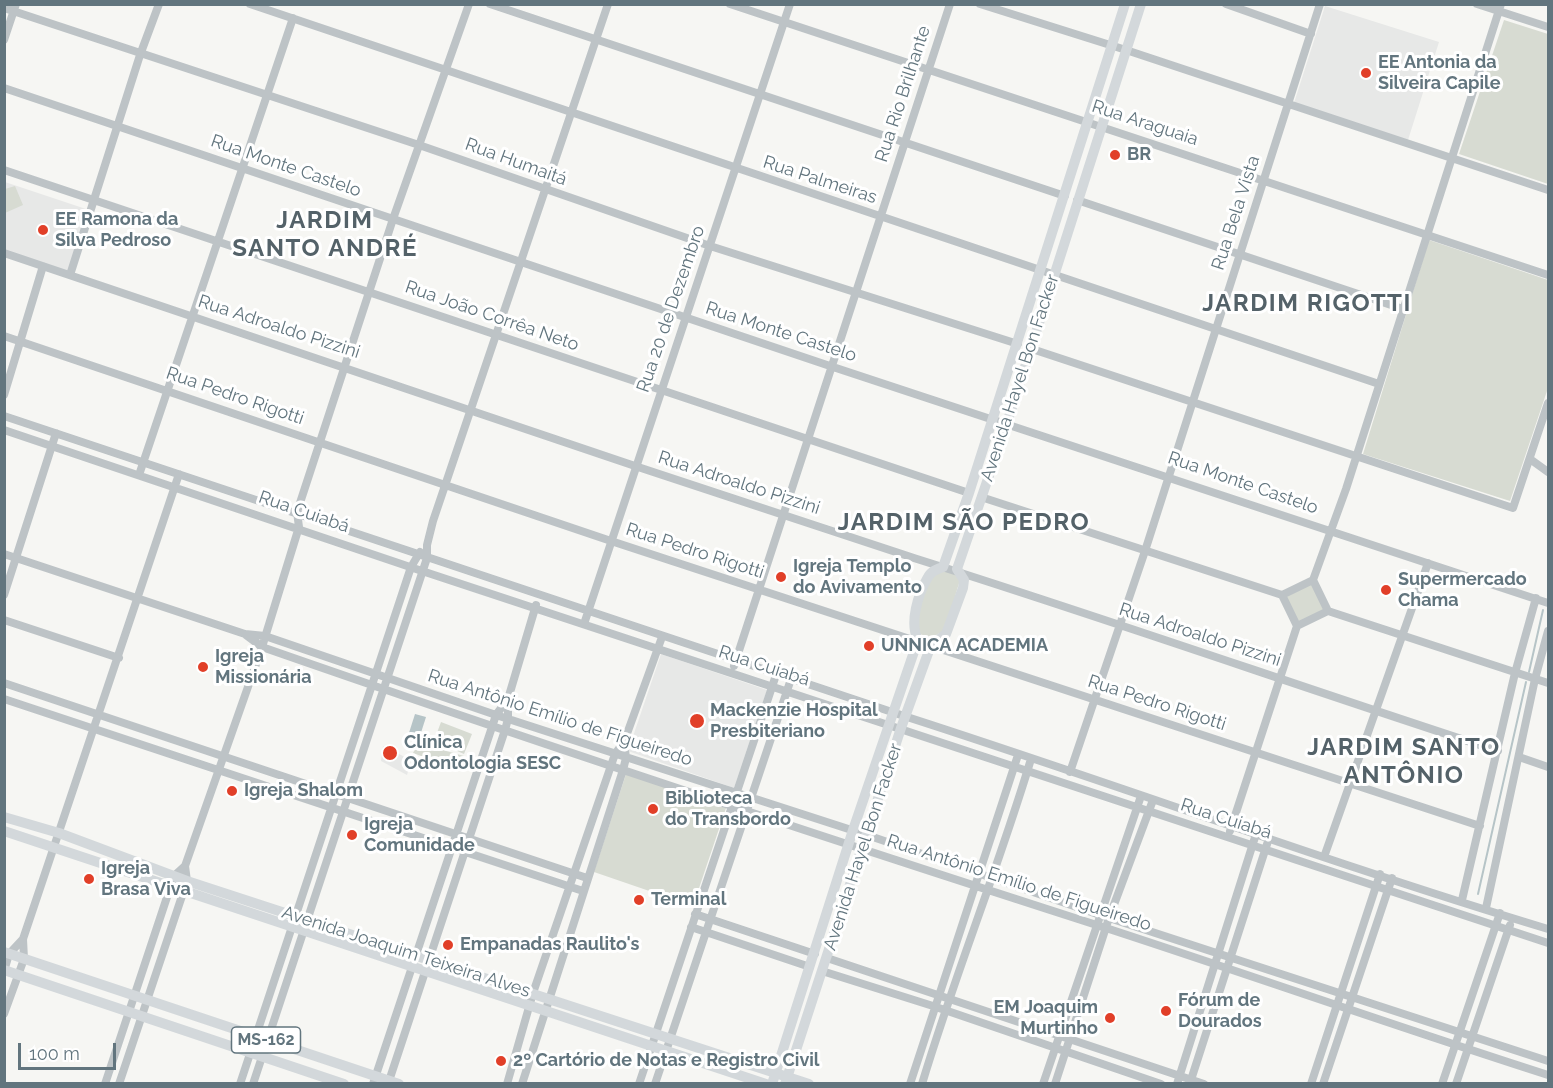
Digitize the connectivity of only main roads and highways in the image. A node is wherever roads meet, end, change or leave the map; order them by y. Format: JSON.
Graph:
{"nodes":[{"id":1,"x":1125,"y":4,"type":"edge"},
{"id":2,"x":1141,"y":4,"type":"edge"},
{"id":3,"x":896,"y":726,"type":"junction"},
{"id":4,"x":4,"y":817,"type":"edge"},
{"id":5,"x":4,"y":831,"type":"edge"},
{"id":6,"x":172,"y":881,"type":"junction"},
{"id":7,"x":185,"y":886,"type":"junction"},
{"id":8,"x":7,"y":953,"type":"edge"},
{"id":9,"x":5,"y":971,"type":"edge"},
{"id":10,"x":776,"y":1072,"type":"junction"},
{"id":11,"x":375,"y":1080,"type":"edge"},
{"id":12,"x":787,"y":1080,"type":"edge"},
{"id":13,"x":392,"y":1082,"type":"edge"},
{"id":14,"x":344,"y":1083,"type":"edge"},
{"id":15,"x":766,"y":1083,"type":"edge"},
{"id":16,"x":772,"y":1083,"type":"edge"},
{"id":17,"x":809,"y":1083,"type":"edge"}],
"edges":[{"from":1,"to":3,"type":"main road","name":"Avenida Hayel Bon Facker"},
{"from":2,"to":3,"type":"main road","name":"Avenida Hayel Bon Facker"},
{"from":3,"to":10,"type":"main road","name":"Avenida Hayel Bon Facker"},
{"from":3,"to":12,"type":"main road","name":"Avenida Hayel Bon Facker"},
{"from":4,"to":6,"type":"main road","name":"Avenida Joaquim Teixeira Alves"},
{"from":5,"to":6,"type":"main road","name":"Avenida Joaquim Teixeira Alves"},
{"from":6,"to":7,"type":"main road","name":"Avenida Joaquim Teixeira Alves"},
{"from":7,"to":10,"type":"main road","name":"Avenida Joaquim Teixeira Alves"},
{"from":7,"to":15,"type":"main road","name":"Avenida Joaquim Teixeira Alves"},
{"from":8,"to":11,"type":"main road","number":"MS-162"},
{"from":9,"to":14,"type":"main road","number":"MS-162"},
{"from":10,"to":12,"type":"main road","name":"Avenida Joaquim Teixeira Alves"},
{"from":10,"to":16,"type":"main road","name":"Avenida Hayel Bon Facker"},
{"from":11,"to":13,"type":"main road","number":"MS-162"},
{"from":12,"to":17,"type":"main road","name":"Avenida Joaquim Teixeira Alves"}]}
